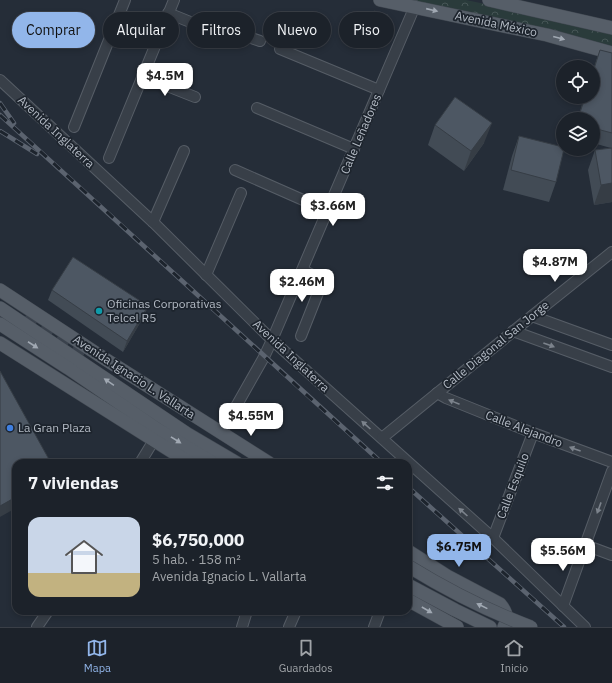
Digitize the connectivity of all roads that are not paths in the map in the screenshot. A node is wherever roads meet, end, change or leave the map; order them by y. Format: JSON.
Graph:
{"nodes":[{"id":1,"x":125,"y":0,"type":"edge"},
{"id":2,"x":174,"y":0,"type":"edge"},
{"id":3,"x":380,"y":0,"type":"edge"},
{"id":4,"x":489,"y":0,"type":"edge"},
{"id":5,"x":415,"y":6,"type":"junction"},
{"id":6,"x":168,"y":12,"type":"edge"},
{"id":7,"x":179,"y":17,"type":"edge"},
{"id":8,"x":612,"y":28,"type":"edge"},
{"id":9,"x":260,"y":41,"type":"dead end"},
{"id":10,"x":154,"y":48,"type":"edge"},
{"id":11,"x":280,"y":49,"type":"dead end"},
{"id":12,"x":612,"y":53,"type":"edge"},
{"id":13,"x":142,"y":76,"type":"junction"},
{"id":14,"x":0,"y":80,"type":"edge"},
{"id":15,"x":379,"y":90,"type":"junction"},
{"id":16,"x":195,"y":97,"type":"dead end"},
{"id":17,"x":257,"y":108,"type":"dead end"},
{"id":18,"x":74,"y":127,"type":"dead end"},
{"id":19,"x":354,"y":149,"type":"junction"},
{"id":20,"x":184,"y":151,"type":"dead end"},
{"id":21,"x":108,"y":158,"type":"dead end"},
{"id":22,"x":235,"y":170,"type":"dead end"},
{"id":23,"x":241,"y":193,"type":"dead end"},
{"id":24,"x":328,"y":211,"type":"junction"},
{"id":25,"x":153,"y":222,"type":"junction"},
{"id":26,"x":612,"y":253,"type":"edge"},
{"id":27,"x":303,"y":270,"type":"junction"},
{"id":28,"x":206,"y":275,"type":"junction"},
{"id":29,"x":0,"y":290,"type":"edge"},
{"id":30,"x":0,"y":299,"type":"edge"},
{"id":31,"x":0,"y":308,"type":"edge"},
{"id":32,"x":532,"y":316,"type":"junction"},
{"id":33,"x":25,"y":317,"type":"tunnel mouth"},
{"id":34,"x":0,"y":324,"type":"edge"},
{"id":35,"x":513,"y":331,"type":"junction"},
{"id":36,"x":301,"y":336,"type":"dead end"},
{"id":37,"x":272,"y":340,"type":"junction"},
{"id":38,"x":0,"y":343,"type":"edge"},
{"id":39,"x":612,"y":345,"type":"edge"},
{"id":40,"x":87,"y":355,"type":"tunnel mouth"},
{"id":41,"x":612,"y":368,"type":"edge"},
{"id":42,"x":437,"y":393,"type":"junction"},
{"id":43,"x":186,"y":433,"type":"junction"},
{"id":44,"x":221,"y":433,"type":"junction"},
{"id":45,"x":533,"y":433,"type":"junction"},
{"id":46,"x":156,"y":435,"type":"junction"},
{"id":47,"x":382,"y":438,"type":"junction"},
{"id":48,"x":142,"y":459,"type":"edge"},
{"id":49,"x":185,"y":459,"type":"edge"},
{"id":50,"x":205,"y":459,"type":"edge"},
{"id":51,"x":230,"y":459,"type":"edge"},
{"id":52,"x":263,"y":459,"type":"edge"},
{"id":53,"x":405,"y":459,"type":"edge"},
{"id":54,"x":612,"y":462,"type":"edge"},
{"id":55,"x":412,"y":465,"type":"edge"},
{"id":56,"x":612,"y":471,"type":"edge"},
{"id":57,"x":493,"y":538,"type":"junction"},
{"id":58,"x":585,"y":545,"type":"junction"},
{"id":59,"x":412,"y":554,"type":"edge"},
{"id":60,"x":612,"y":555,"type":"edge"},
{"id":61,"x":412,"y":568,"type":"edge"},
{"id":62,"x":412,"y":587,"type":"edge"},
{"id":63,"x":412,"y":602,"type":"edge"},
{"id":64,"x":562,"y":606,"type":"junction"},
{"id":65,"x":45,"y":615,"type":"edge"},
{"id":66,"x":246,"y":615,"type":"edge"},
{"id":67,"x":294,"y":615,"type":"edge"},
{"id":68,"x":378,"y":615,"type":"edge"},
{"id":69,"x":572,"y":615,"type":"junction"},
{"id":70,"x":37,"y":627,"type":"edge"},
{"id":71,"x":242,"y":627,"type":"edge"},
{"id":72,"x":289,"y":627,"type":"edge"},
{"id":73,"x":374,"y":627,"type":"edge"},
{"id":74,"x":457,"y":627,"type":"edge"},
{"id":75,"x":490,"y":627,"type":"edge"},
{"id":76,"x":504,"y":627,"type":"edge"},
{"id":77,"x":531,"y":627,"type":"edge"},
{"id":78,"x":585,"y":627,"type":"edge"},
{"id":79,"x":590,"y":627,"type":"edge"}],
"edges":[{"from":1,"to":18,"type":"street"},
{"from":2,"to":6,"type":"street"},
{"from":3,"to":5,"type":"main road","name":"Avenida México"},
{"from":4,"to":8,"type":"main road","name":"Avenida México"},
{"from":5,"to":12,"type":"main road","name":"Avenida México","one_way":true},
{"from":5,"to":15,"type":"street","name":"Calle Leñadores"},
{"from":7,"to":9,"type":"street"},
{"from":10,"to":13,"type":"street"},
{"from":11,"to":15,"type":"street"},
{"from":13,"to":16,"type":"street"},
{"from":13,"to":21,"type":"street"},
{"from":14,"to":25,"type":"street","name":"Avenida Inglaterra"},
{"from":15,"to":19,"type":"street","name":"Calle Leñadores"},
{"from":17,"to":19,"type":"street"},
{"from":19,"to":24,"type":"street","name":"Calle Leñadores"},
{"from":20,"to":25,"type":"street"},
{"from":22,"to":24,"type":"street"},
{"from":23,"to":28,"type":"street"},
{"from":24,"to":27,"type":"street","name":"Calle Leñadores"},
{"from":25,"to":28,"type":"street","name":"Avenida Inglaterra"},
{"from":26,"to":32,"type":"street","name":"Calle Diagonal San Jorge"},
{"from":27,"to":36,"type":"street"},
{"from":27,"to":37,"type":"street","name":"Calle Leñadores"},
{"from":28,"to":37,"type":"street","name":"Avenida Inglaterra"},
{"from":29,"to":44,"type":"main road","name":"Avenida Ignacio L. Vallarta"},
{"from":30,"to":33,"type":"main road"},
{"from":43,"to":31,"type":"main road","name":"Avenida Ignacio L. Vallarta","one_way":true},
{"from":32,"to":35,"type":"street","name":"Calle Diagonal San Jorge"},
{"from":32,"to":39,"type":"street"},
{"from":34,"to":46,"type":"main road","one_way":true},
{"from":35,"to":41,"type":"street","one_way":true},
{"from":35,"to":42,"type":"street","name":"Calle Diagonal San Jorge"},
{"from":37,"to":44,"type":"street","name":"Calle Leñadores"},
{"from":47,"to":37,"type":"street","name":"Avenida Inglaterra","one_way":true},
{"from":38,"to":46,"type":"main road"},
{"from":40,"to":43,"type":"main road"},
{"from":45,"to":42,"type":"street","name":"Calle Alejandro","one_way":true},
{"from":42,"to":47,"type":"street","name":"Calle Diagonal San Jorge"},
{"from":43,"to":51,"type":"main road","name":"Avenida Ignacio L. Vallarta"},
{"from":44,"to":52,"type":"main road","name":"Avenida Ignacio L. Vallarta"},
{"from":54,"to":45,"type":"street","name":"Calle Alejandro","one_way":true},
{"from":45,"to":57,"type":"street","name":"Calle Esquilo"},
{"from":46,"to":48,"type":"street"},
{"from":46,"to":49,"type":"main road"},
{"from":46,"to":50,"type":"main road","one_way":true},
{"from":53,"to":47,"type":"street","name":"Avenida Inglaterra","one_way":true},
{"from":57,"to":55,"type":"street","name":"Avenida Inglaterra","one_way":true},
{"from":56,"to":58,"type":"street","one_way":true},
{"from":57,"to":64,"type":"street","name":"Avenida Inglaterra"},
{"from":58,"to":60,"type":"street"},
{"from":58,"to":64,"type":"street"},
{"from":59,"to":76,"type":"main road"},
{"from":77,"to":61,"type":"main road","one_way":true,"bridge":true},
{"from":62,"to":75,"type":"main road"},
{"from":63,"to":74,"type":"main road","one_way":true},
{"from":64,"to":69,"type":"street","name":"Avenida Inglaterra"},
{"from":65,"to":70,"type":"street"},
{"from":66,"to":71,"type":"street"},
{"from":67,"to":72,"type":"street"},
{"from":68,"to":73,"type":"street"},
{"from":69,"to":78,"type":"street","name":"Avenida Inglaterra"},
{"from":69,"to":79,"type":"street"}]}
